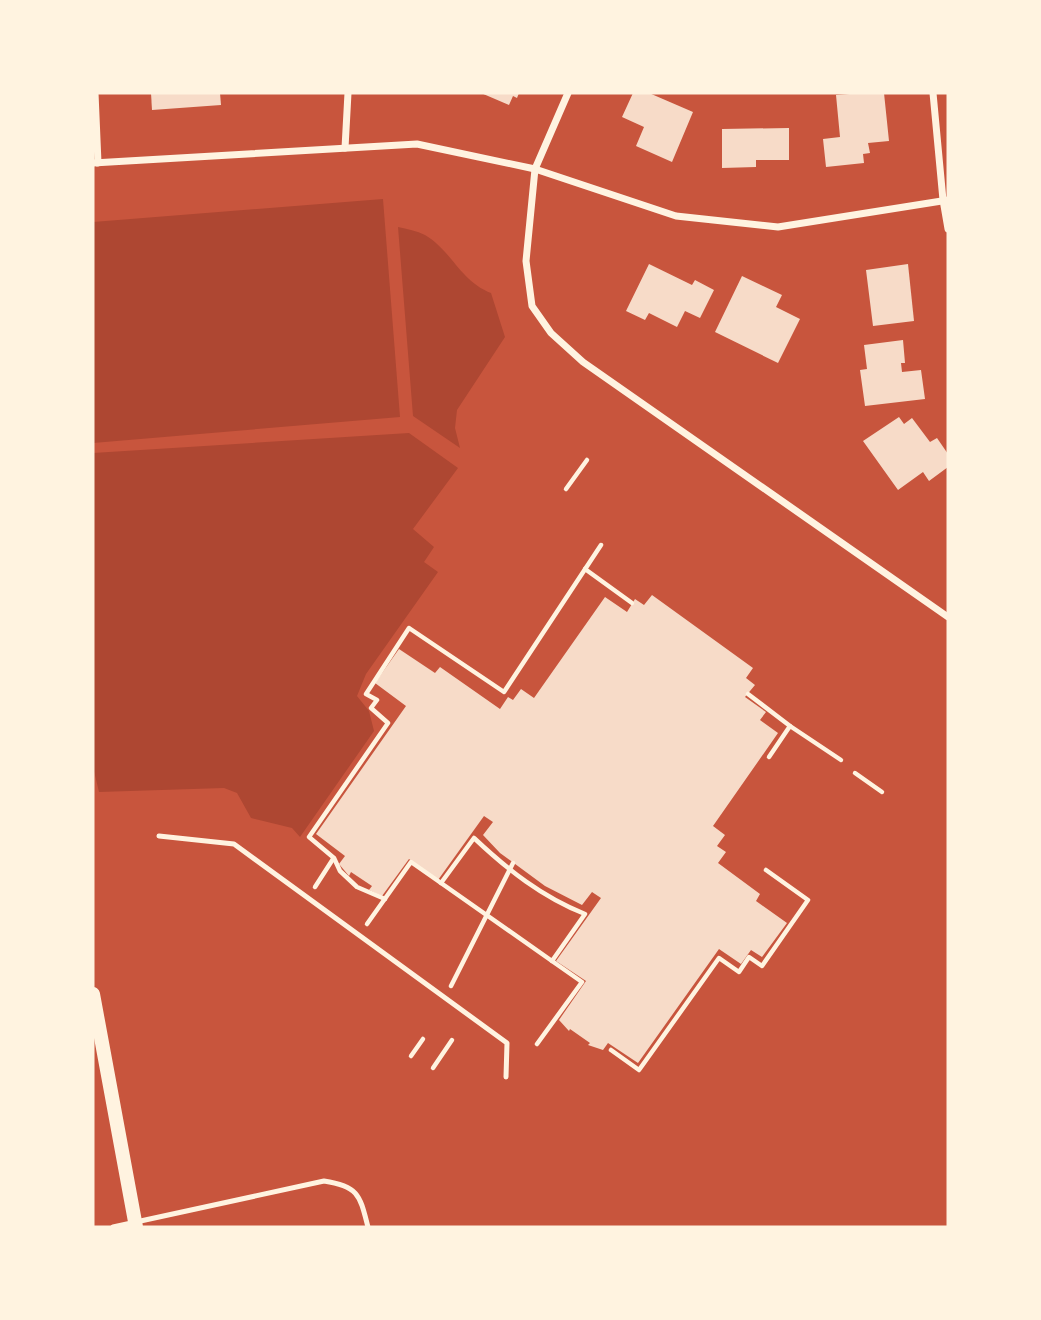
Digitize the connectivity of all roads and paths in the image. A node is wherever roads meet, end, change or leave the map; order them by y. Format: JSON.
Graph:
{"nodes":[{"id":1,"x":95,"y":93,"type":"edge"},
{"id":2,"x":348,"y":93,"type":"edge"},
{"id":3,"x":568,"y":93,"type":"edge"},
{"id":4,"x":933,"y":93,"type":"edge"},
{"id":5,"x":345,"y":148,"type":"junction"},
{"id":6,"x":95,"y":163,"type":"edge"},
{"id":7,"x":535,"y":169,"type":"junction"},
{"id":8,"x":946,"y":200,"type":"edge"},
{"id":9,"x":948,"y":229,"type":"edge"},
{"id":10,"x":587,"y":460,"type":"dead end"},
{"id":11,"x":566,"y":489,"type":"dead end"},
{"id":12,"x":601,"y":545,"type":"dead end"},
{"id":13,"x":585,"y":569,"type":"junction"},
{"id":14,"x":632,"y":603,"type":"dead end"},
{"id":15,"x":948,"y":617,"type":"edge"},
{"id":16,"x":748,"y":694,"type":"dead end"},
{"id":17,"x":790,"y":726,"type":"junction"},
{"id":18,"x":769,"y":757,"type":"dead end"},
{"id":19,"x":841,"y":760,"type":"dead end"},
{"id":20,"x":855,"y":773,"type":"dead end"},
{"id":21,"x":882,"y":792,"type":"dead end"},
{"id":22,"x":159,"y":836,"type":"dead end"},
{"id":23,"x":334,"y":858,"type":"junction"},
{"id":24,"x":513,"y":863,"type":"dead end"},
{"id":25,"x":510,"y":870,"type":"junction"},
{"id":26,"x":766,"y":870,"type":"dead end"},
{"id":27,"x":441,"y":883,"type":"junction"},
{"id":28,"x":315,"y":887,"type":"dead end"},
{"id":29,"x":385,"y":899,"type":"junction"},
{"id":30,"x":487,"y":915,"type":"junction"},
{"id":31,"x":367,"y":924,"type":"dead end"},
{"id":32,"x":552,"y":961,"type":"junction"},
{"id":33,"x":451,"y":987,"type":"dead end"},
{"id":34,"x":93,"y":994,"type":"edge"},
{"id":35,"x":423,"y":1039,"type":"dead end"},
{"id":36,"x":452,"y":1040,"type":"dead end"},
{"id":37,"x":537,"y":1044,"type":"dead end"},
{"id":38,"x":611,"y":1050,"type":"dead end"},
{"id":39,"x":411,"y":1056,"type":"dead end"},
{"id":40,"x":433,"y":1068,"type":"dead end"},
{"id":41,"x":506,"y":1077,"type":"dead end"},
{"id":42,"x":135,"y":1225,"type":"edge"},
{"id":43,"x":113,"y":1227,"type":"edge"},
{"id":44,"x":368,"y":1227,"type":"edge"}],
"edges":[{"from":1,"to":6,"type":"street"},
{"from":2,"to":5,"type":"street"},
{"from":3,"to":7,"type":"street"},
{"from":4,"to":8,"type":"street"},
{"from":5,"to":6,"type":"street"},
{"from":5,"to":7,"type":"street"},
{"from":7,"to":8,"type":"street"},
{"from":7,"to":15,"type":"street"},
{"from":8,"to":9,"type":"street"},
{"from":10,"to":11,"type":"path"},
{"from":12,"to":13,"type":"path"},
{"from":13,"to":14,"type":"path"},
{"from":13,"to":23,"type":"path"},
{"from":16,"to":17,"type":"path"},
{"from":17,"to":18,"type":"path"},
{"from":17,"to":19,"type":"path"},
{"from":20,"to":21,"type":"path"},
{"from":22,"to":41,"type":"lane"},
{"from":23,"to":28,"type":"path"},
{"from":23,"to":29,"type":"path"},
{"from":24,"to":25,"type":"path"},
{"from":25,"to":27,"type":"path"},
{"from":25,"to":30,"type":"path"},
{"from":25,"to":32,"type":"path"},
{"from":26,"to":38,"type":"path"},
{"from":27,"to":29,"type":"path"},
{"from":27,"to":30,"type":"path"},
{"from":29,"to":31,"type":"path"},
{"from":30,"to":32,"type":"path"},
{"from":30,"to":33,"type":"path"},
{"from":32,"to":37,"type":"path"},
{"from":34,"to":42,"type":"main road"},
{"from":35,"to":39,"type":"path"},
{"from":36,"to":40,"type":"path"},
{"from":42,"to":43,"type":"lane"},
{"from":42,"to":44,"type":"lane"}]}
